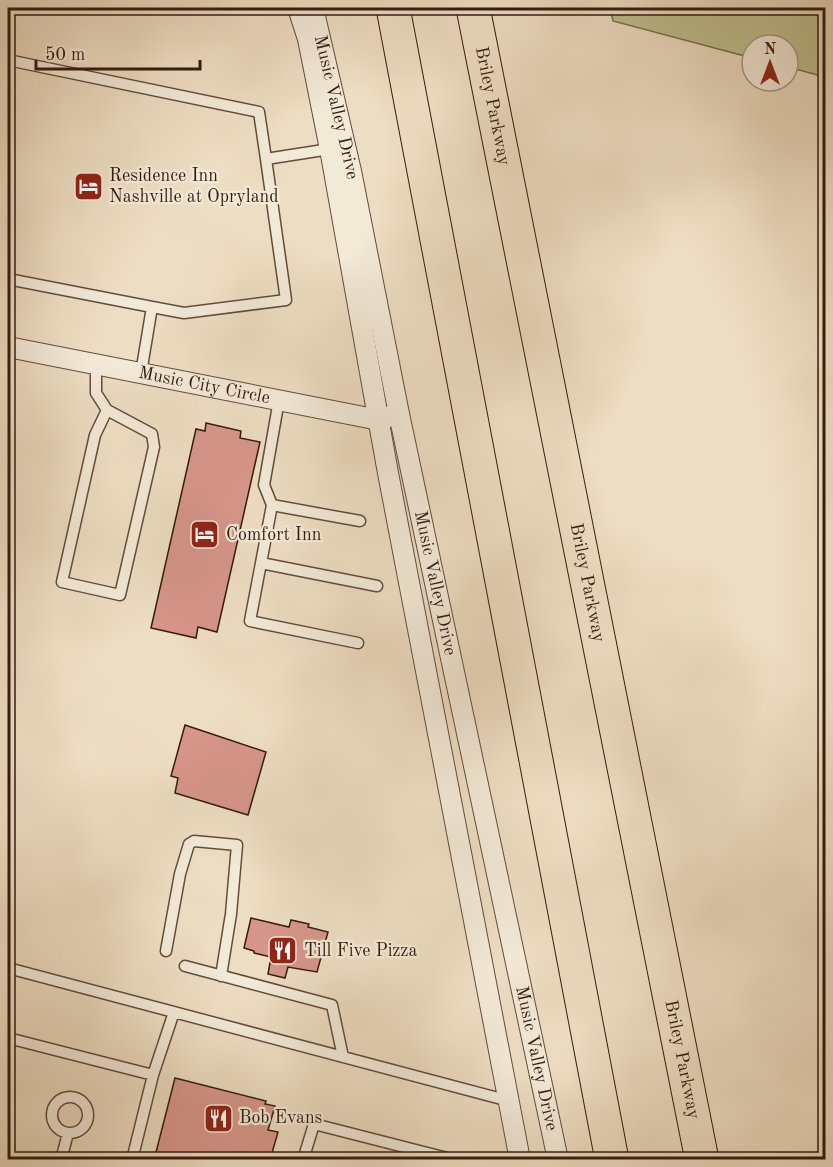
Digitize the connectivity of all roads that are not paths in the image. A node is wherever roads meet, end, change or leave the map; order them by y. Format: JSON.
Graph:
{"nodes":[{"id":1,"x":298,"y":8,"type":"edge"},
{"id":2,"x":314,"y":8,"type":"edge"},
{"id":3,"x":393,"y":8,"type":"edge"},
{"id":4,"x":473,"y":8,"type":"edge"},
{"id":5,"x":8,"y":60,"type":"edge"},
{"id":6,"x":330,"y":149,"type":"junction"},
{"id":7,"x":266,"y":159,"type":"junction"},
{"id":8,"x":8,"y":279,"type":"edge"},
{"id":9,"x":152,"y":307,"type":"junction"},
{"id":10,"x":8,"y":347,"type":"edge"},
{"id":11,"x":96,"y":364,"type":"junction"},
{"id":12,"x":141,"y":373,"type":"junction"},
{"id":13,"x":279,"y":400,"type":"junction"},
{"id":14,"x":107,"y":411,"type":"junction"},
{"id":15,"x":399,"y":414,"type":"junction"},
{"id":16,"x":379,"y":420,"type":"junction"},
{"id":17,"x":272,"y":505,"type":"junction"},
{"id":18,"x":360,"y":521,"type":"dead end"},
{"id":19,"x":261,"y":563,"type":"junction"},
{"id":20,"x":377,"y":586,"type":"dead end"},
{"id":21,"x":358,"y":643,"type":"dead end"},
{"id":22,"x":166,"y":951,"type":"dead end"},
{"id":23,"x":185,"y":966,"type":"dead end"},
{"id":24,"x":8,"y":968,"type":"edge"},
{"id":25,"x":221,"y":975,"type":"junction"},
{"id":26,"x":174,"y":1012,"type":"junction"},
{"id":27,"x":8,"y":1038,"type":"edge"},
{"id":28,"x":343,"y":1057,"type":"junction"},
{"id":29,"x":153,"y":1075,"type":"junction"},
{"id":30,"x":509,"y":1101,"type":"junction"},
{"id":31,"x":68,"y":1133,"type":"dead end"},
{"id":32,"x":61,"y":1160,"type":"edge"},
{"id":33,"x":132,"y":1160,"type":"edge"},
{"id":34,"x":303,"y":1160,"type":"edge"},
{"id":35,"x":455,"y":1160,"type":"edge"},
{"id":36,"x":520,"y":1160,"type":"edge"},
{"id":37,"x":558,"y":1160,"type":"edge"},
{"id":38,"x":612,"y":1160,"type":"edge"},
{"id":39,"x":702,"y":1160,"type":"edge"}],
"edges":[{"from":1,"to":6,"type":"street","name":"Music Valley Drive"},
{"from":2,"to":15,"type":"street","name":"Music Valley Drive"},
{"from":3,"to":38,"type":"highway"},
{"from":4,"to":39,"type":"highway","name":"Briley Parkway"},
{"from":5,"to":7,"type":"lane"},
{"from":6,"to":7,"type":"lane"},
{"from":6,"to":16,"type":"street","name":"Music Valley Drive"},
{"from":7,"to":9,"type":"lane"},
{"from":8,"to":9,"type":"lane"},
{"from":9,"to":12,"type":"lane"},
{"from":10,"to":11,"type":"street","name":"Music City Circle"},
{"from":11,"to":12,"type":"street","name":"Music City Circle"},
{"from":11,"to":14,"type":"lane"},
{"from":12,"to":13,"type":"street","name":"Music City Circle"},
{"from":13,"to":16,"type":"street","name":"Music City Circle"},
{"from":13,"to":17,"type":"lane"},
{"from":14,"to":14,"type":"lane"},
{"from":15,"to":16,"type":"street","name":"Music City Circle"},
{"from":15,"to":37,"type":"street","name":"Music Valley Drive"},
{"from":16,"to":30,"type":"street","name":"Music Valley Drive"},
{"from":17,"to":18,"type":"lane"},
{"from":17,"to":19,"type":"lane"},
{"from":19,"to":20,"type":"lane"},
{"from":19,"to":21,"type":"lane"},
{"from":22,"to":25,"type":"lane"},
{"from":23,"to":25,"type":"lane"},
{"from":24,"to":26,"type":"lane"},
{"from":25,"to":28,"type":"lane"},
{"from":26,"to":28,"type":"lane"},
{"from":26,"to":29,"type":"lane"},
{"from":27,"to":29,"type":"lane"},
{"from":28,"to":30,"type":"lane"},
{"from":29,"to":33,"type":"lane"},
{"from":30,"to":36,"type":"street","name":"Music Valley Drive"},
{"from":31,"to":32,"type":"lane"},
{"from":34,"to":35,"type":"lane"}]}
